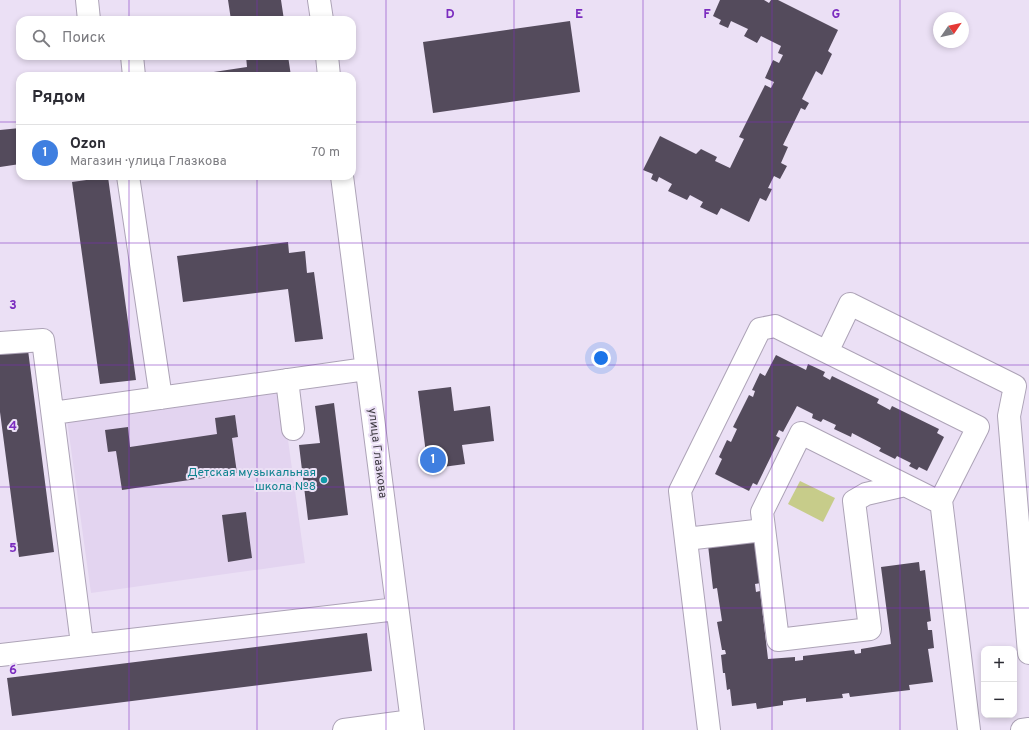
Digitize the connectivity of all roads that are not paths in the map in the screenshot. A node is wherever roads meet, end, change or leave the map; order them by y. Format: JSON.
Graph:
{"nodes":[{"id":1,"x":87,"y":0,"type":"edge"},
{"id":2,"x":319,"y":0,"type":"edge"},
{"id":3,"x":89,"y":16,"type":"edge"},
{"id":4,"x":321,"y":16,"type":"edge"},
{"id":5,"x":132,"y":60,"type":"edge"},
{"id":6,"x":327,"y":60,"type":"edge"},
{"id":7,"x":134,"y":72,"type":"edge"},
{"id":8,"x":328,"y":72,"type":"edge"},
{"id":9,"x":129,"y":180,"type":"edge"},
{"id":10,"x":342,"y":180,"type":"edge"},
{"id":11,"x":0,"y":343,"type":"edge"},
{"id":12,"x":827,"y":352,"type":"junction"},
{"id":13,"x":366,"y":369,"type":"junction"},
{"id":14,"x":287,"y":380,"type":"junction"},
{"id":15,"x":160,"y":398,"type":"junction"},
{"id":16,"x":53,"y":413,"type":"junction"},
{"id":17,"x":293,"y":429,"type":"dead end"},
{"id":18,"x":905,"y":485,"type":"junction"},
{"id":19,"x":941,"y":503,"type":"junction"},
{"id":20,"x":764,"y":530,"type":"junction"},
{"id":21,"x":686,"y":539,"type":"junction"},
{"id":22,"x":397,"y":609,"type":"junction"},
{"id":23,"x":82,"y":644,"type":"junction"},
{"id":24,"x":1029,"y":653,"type":"edge"},
{"id":25,"x":0,"y":655,"type":"edge"},
{"id":26,"x":412,"y":725,"type":"edge"},
{"id":27,"x":1029,"y":729,"type":"edge"},
{"id":28,"x":344,"y":730,"type":"edge"},
{"id":29,"x":709,"y":730,"type":"edge"},
{"id":30,"x":969,"y":730,"type":"edge"},
{"id":31,"x":1022,"y":730,"type":"edge"}],
"edges":[{"from":1,"to":3,"type":"street"},
{"from":2,"to":4,"type":"street"},
{"from":5,"to":7,"type":"street"},
{"from":6,"to":8,"type":"street"},
{"from":9,"to":15,"type":"street"},
{"from":10,"to":13,"type":"street","name":"улица Глазкова"},
{"from":11,"to":16,"type":"street"},
{"from":12,"to":19,"type":"street"},
{"from":12,"to":21,"type":"street"},
{"from":12,"to":24,"type":"street"},
{"from":13,"to":14,"type":"street"},
{"from":13,"to":22,"type":"street","name":"улица Глазкова"},
{"from":14,"to":15,"type":"street"},
{"from":14,"to":17,"type":"street"},
{"from":15,"to":16,"type":"street"},
{"from":16,"to":23,"type":"street"},
{"from":18,"to":19,"type":"street"},
{"from":18,"to":20,"type":"street"},
{"from":18,"to":20,"type":"street"},
{"from":19,"to":30,"type":"street"},
{"from":20,"to":21,"type":"street"},
{"from":21,"to":29,"type":"street"},
{"from":22,"to":23,"type":"street"},
{"from":22,"to":26,"type":"street","name":"улица Глазкова"},
{"from":23,"to":25,"type":"street"},
{"from":26,"to":28,"type":"street"},
{"from":27,"to":31,"type":"street"}]}
